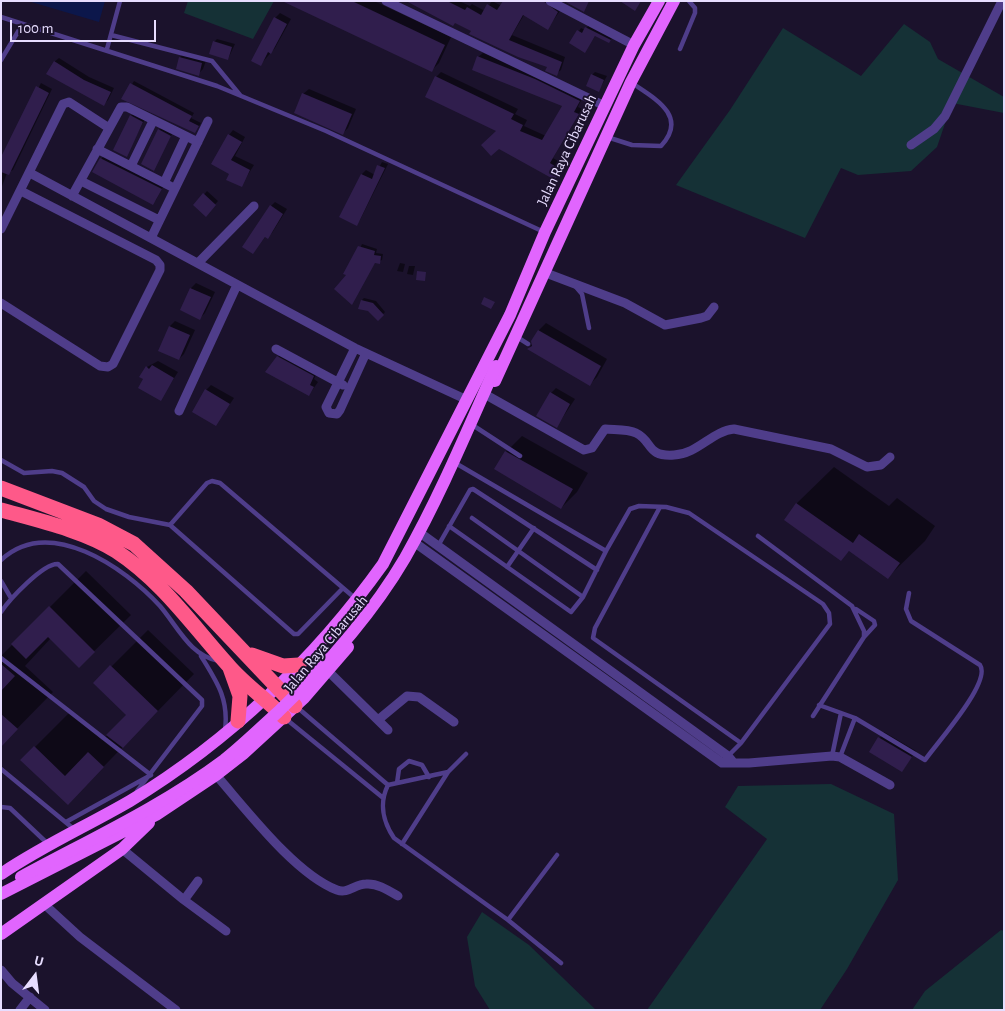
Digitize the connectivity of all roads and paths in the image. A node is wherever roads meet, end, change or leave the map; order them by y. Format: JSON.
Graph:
{"nodes":[{"id":1,"x":120,"y":1,"type":"edge"},
{"id":2,"x":386,"y":1,"type":"edge"},
{"id":3,"x":550,"y":1,"type":"edge"},
{"id":4,"x":659,"y":1,"type":"edge"},
{"id":5,"x":674,"y":1,"type":"edge"},
{"id":6,"x":689,"y":1,"type":"edge"},
{"id":7,"x":1002,"y":1,"type":"edge"},
{"id":8,"x":1,"y":17,"type":"edge"},
{"id":9,"x":22,"y":25,"type":"junction"},
{"id":10,"x":111,"y":35,"type":"junction"},
{"id":11,"x":634,"y":45,"type":"junction"},
{"id":12,"x":107,"y":49,"type":"junction"},
{"id":13,"x":680,"y":49,"type":"dead end"},
{"id":14,"x":1,"y":60,"type":"edge"},
{"id":15,"x":631,"y":82,"type":"junction"},
{"id":16,"x":241,"y":96,"type":"junction"},
{"id":17,"x":606,"y":106,"type":"junction"},
{"id":18,"x":208,"y":120,"type":"dead end"},
{"id":19,"x":153,"y":121,"type":"junction"},
{"id":20,"x":109,"y":128,"type":"junction"},
{"id":21,"x":186,"y":136,"type":"junction"},
{"id":22,"x":606,"y":136,"type":"junction"},
{"id":23,"x":198,"y":142,"type":"junction"},
{"id":24,"x":911,"y":145,"type":"dead end"},
{"id":25,"x":97,"y":149,"type":"junction"},
{"id":26,"x":131,"y":166,"type":"junction"},
{"id":27,"x":30,"y":173,"type":"junction"},
{"id":28,"x":81,"y":181,"type":"junction"},
{"id":29,"x":164,"y":183,"type":"junction"},
{"id":30,"x":174,"y":188,"type":"junction"},
{"id":31,"x":20,"y":191,"type":"junction"},
{"id":32,"x":72,"y":196,"type":"junction"},
{"id":33,"x":254,"y":206,"type":"dead end"},
{"id":34,"x":159,"y":220,"type":"junction"},
{"id":35,"x":1,"y":229,"type":"edge"},
{"id":36,"x":545,"y":232,"type":"junction"},
{"id":37,"x":151,"y":238,"type":"junction"},
{"id":38,"x":198,"y":263,"type":"junction"},
{"id":39,"x":546,"y":273,"type":"junction"},
{"id":40,"x":237,"y":285,"type":"junction"},
{"id":41,"x":573,"y":285,"type":"junction"},
{"id":42,"x":538,"y":290,"type":"junction"},
{"id":43,"x":1,"y":303,"type":"edge"},
{"id":44,"x":714,"y":308,"type":"dead end"},
{"id":45,"x":510,"y":315,"type":"junction"},
{"id":46,"x":589,"y":328,"type":"dead end"},
{"id":47,"x":516,"y":336,"type":"junction"},
{"id":48,"x":528,"y":344,"type":"dead end"},
{"id":49,"x":355,"y":348,"type":"junction"},
{"id":50,"x":276,"y":349,"type":"dead end"},
{"id":51,"x":366,"y":354,"type":"junction"},
{"id":52,"x":494,"y":365,"type":"junction"},
{"id":53,"x":338,"y":382,"type":"junction"},
{"id":54,"x":350,"y":389,"type":"junction"},
{"id":55,"x":488,"y":396,"type":"junction"},
{"id":56,"x":465,"y":399,"type":"junction"},
{"id":57,"x":179,"y":411,"type":"dead end"},
{"id":58,"x":474,"y":426,"type":"junction"},
{"id":59,"x":520,"y":456,"type":"dead end"},
{"id":60,"x":890,"y":457,"type":"dead end"},
{"id":61,"x":1,"y":460,"type":"edge"},
{"id":62,"x":457,"y":464,"type":"junction"},
{"id":63,"x":1,"y":488,"type":"edge"},
{"id":64,"x":660,"y":507,"type":"junction"},
{"id":65,"x":1,"y":510,"type":"edge"},
{"id":66,"x":472,"y":518,"type":"dead end"},
{"id":67,"x":1,"y":520,"type":"edge"},
{"id":68,"x":42,"y":523,"type":"junction"},
{"id":69,"x":170,"y":525,"type":"junction"},
{"id":70,"x":449,"y":526,"type":"junction"},
{"id":71,"x":534,"y":528,"type":"junction"},
{"id":72,"x":758,"y":536,"type":"dead end"},
{"id":73,"x":421,"y":540,"type":"junction"},
{"id":74,"x":438,"y":546,"type":"junction"},
{"id":75,"x":518,"y":551,"type":"junction"},
{"id":76,"x":606,"y":551,"type":"junction"},
{"id":77,"x":1,"y":560,"type":"edge"},
{"id":78,"x":507,"y":567,"type":"junction"},
{"id":79,"x":597,"y":570,"type":"junction"},
{"id":80,"x":1,"y":581,"type":"edge"},
{"id":81,"x":343,"y":588,"type":"junction"},
{"id":82,"x":909,"y":593,"type":"dead end"},
{"id":83,"x":584,"y":597,"type":"junction"},
{"id":84,"x":11,"y":598,"type":"junction"},
{"id":85,"x":357,"y":600,"type":"junction"},
{"id":86,"x":855,"y":608,"type":"junction"},
{"id":87,"x":1,"y":612,"type":"edge"},
{"id":88,"x":864,"y":637,"type":"junction"},
{"id":89,"x":246,"y":652,"type":"junction"},
{"id":90,"x":200,"y":655,"type":"junction"},
{"id":91,"x":1,"y":658,"type":"edge"},
{"id":92,"x":228,"y":665,"type":"junction"},
{"id":93,"x":299,"y":665,"type":"junction"},
{"id":94,"x":328,"y":671,"type":"junction"},
{"id":95,"x":280,"y":683,"type":"junction"},
{"id":96,"x":265,"y":697,"type":"junction"},
{"id":97,"x":300,"y":702,"type":"junction"},
{"id":98,"x":819,"y":705,"type":"junction"},
{"id":99,"x":841,"y":713,"type":"junction"},
{"id":100,"x":813,"y":716,"type":"dead end"},
{"id":101,"x":244,"y":717,"type":"junction"},
{"id":102,"x":284,"y":717,"type":"junction"},
{"id":103,"x":855,"y":718,"type":"junction"},
{"id":104,"x":378,"y":720,"type":"junction"},
{"id":105,"x":454,"y":722,"type":"dead end"},
{"id":106,"x":388,"y":730,"type":"dead end"},
{"id":107,"x":224,"y":733,"type":"junction"},
{"id":108,"x":267,"y":733,"type":"junction"},
{"id":109,"x":740,"y":743,"type":"junction"},
{"id":110,"x":466,"y":754,"type":"dead end"},
{"id":111,"x":836,"y":757,"type":"junction"},
{"id":112,"x":728,"y":760,"type":"junction"},
{"id":113,"x":1,"y":769,"type":"edge"},
{"id":114,"x":448,"y":772,"type":"junction"},
{"id":115,"x":151,"y":775,"type":"junction"},
{"id":116,"x":216,"y":775,"type":"junction"},
{"id":117,"x":428,"y":777,"type":"junction"},
{"id":118,"x":398,"y":783,"type":"junction"},
{"id":119,"x":388,"y":785,"type":"junction"},
{"id":120,"x":890,"y":785,"type":"dead end"},
{"id":121,"x":382,"y":797,"type":"junction"},
{"id":122,"x":129,"y":801,"type":"junction"},
{"id":123,"x":1,"y":807,"type":"edge"},
{"id":124,"x":156,"y":815,"type":"junction"},
{"id":125,"x":71,"y":826,"type":"junction"},
{"id":126,"x":48,"y":844,"type":"junction"},
{"id":127,"x":402,"y":844,"type":"junction"},
{"id":128,"x":122,"y":849,"type":"junction"},
{"id":129,"x":557,"y":855,"type":"dead end"},
{"id":130,"x":1,"y":874,"type":"edge"},
{"id":131,"x":19,"y":875,"type":"junction"},
{"id":132,"x":1,"y":878,"type":"edge"},
{"id":133,"x":198,"y":881,"type":"dead end"},
{"id":134,"x":1,"y":893,"type":"edge"},
{"id":135,"x":398,"y":896,"type":"dead end"},
{"id":136,"x":184,"y":900,"type":"junction"},
{"id":137,"x":44,"y":904,"type":"junction"},
{"id":138,"x":508,"y":920,"type":"junction"},
{"id":139,"x":226,"y":931,"type":"dead end"},
{"id":140,"x":1,"y":934,"type":"edge"},
{"id":141,"x":561,"y":964,"type":"dead end"},
{"id":142,"x":1,"y":970,"type":"edge"},
{"id":143,"x":30,"y":997,"type":"junction"},
{"id":144,"x":20,"y":1010,"type":"edge"},
{"id":145,"x":45,"y":1010,"type":"edge"},
{"id":146,"x":176,"y":1010,"type":"edge"}],
"edges":[{"from":1,"to":10,"type":"lane"},
{"from":2,"to":17,"type":"street"},
{"from":3,"to":11,"type":"street"},
{"from":4,"to":11,"type":"main road","name":"Jalan Raya Cibarusah"},
{"from":5,"to":15,"type":"main road","name":"Jalan Raya Cibarusah"},
{"from":6,"to":13,"type":"lane"},
{"from":7,"to":24,"type":"street"},
{"from":8,"to":9,"type":"lane"},
{"from":9,"to":12,"type":"lane"},
{"from":9,"to":14,"type":"lane"},
{"from":10,"to":12,"type":"lane"},
{"from":10,"to":16,"type":"lane"},
{"from":11,"to":17,"type":"main road","name":"Jalan Raya Cibarusah"},
{"from":12,"to":16,"type":"lane"},
{"from":15,"to":22,"type":"main road","name":"Jalan Raya Cibarusah"},
{"from":15,"to":22,"type":"lane"},
{"from":16,"to":36,"type":"lane"},
{"from":17,"to":36,"type":"main road","name":"Jalan Raya Cibarusah"},
{"from":18,"to":23,"type":"street"},
{"from":19,"to":20,"type":"street"},
{"from":19,"to":21,"type":"street"},
{"from":19,"to":26,"type":"street"},
{"from":20,"to":25,"type":"street"},
{"from":20,"to":27,"type":"street"},
{"from":21,"to":23,"type":"street"},
{"from":21,"to":29,"type":"street"},
{"from":22,"to":39,"type":"main road","name":"Jalan Raya Cibarusah"},
{"from":23,"to":30,"type":"street"},
{"from":25,"to":26,"type":"street"},
{"from":25,"to":28,"type":"street"},
{"from":26,"to":29,"type":"street"},
{"from":27,"to":31,"type":"street"},
{"from":27,"to":32,"type":"street"},
{"from":28,"to":32,"type":"street"},
{"from":28,"to":34,"type":"street"},
{"from":29,"to":30,"type":"street"},
{"from":30,"to":34,"type":"street"},
{"from":31,"to":35,"type":"street"},
{"from":31,"to":43,"type":"street"},
{"from":32,"to":37,"type":"street"},
{"from":33,"to":38,"type":"street"},
{"from":34,"to":37,"type":"street"},
{"from":36,"to":45,"type":"main road","name":"Jalan Raya Cibarusah"},
{"from":37,"to":38,"type":"street"},
{"from":38,"to":40,"type":"street"},
{"from":39,"to":41,"type":"street"},
{"from":39,"to":42,"type":"main road","name":"Jalan Raya Cibarusah"},
{"from":40,"to":49,"type":"street"},
{"from":40,"to":57,"type":"street"},
{"from":41,"to":44,"type":"street"},
{"from":41,"to":46,"type":"lane"},
{"from":42,"to":47,"type":"main road","name":"Jalan Raya Cibarusah"},
{"from":42,"to":52,"type":"main road","name":"Jalan Raya Cibarusah"},
{"from":45,"to":52,"type":"main road","name":"Jalan Raya Cibarusah"},
{"from":45,"to":56,"type":"main road","name":"Jalan Raya Cibarusah"},
{"from":47,"to":48,"type":"lane"},
{"from":47,"to":55,"type":"main road","name":"Jalan Raya Cibarusah"},
{"from":49,"to":51,"type":"street"},
{"from":49,"to":53,"type":"street"},
{"from":50,"to":53,"type":"street"},
{"from":51,"to":54,"type":"street"},
{"from":51,"to":56,"type":"street"},
{"from":52,"to":131,"type":"main road","name":"Jalan Raya Cibarusah"},
{"from":53,"to":54,"type":"street"},
{"from":53,"to":54,"type":"street"},
{"from":55,"to":58,"type":"main road","name":"Jalan Raya Cibarusah"},
{"from":55,"to":60,"type":"street"},
{"from":56,"to":85,"type":"main road","name":"Jalan Raya Cibarusah"},
{"from":58,"to":59,"type":"lane"},
{"from":58,"to":62,"type":"main road","name":"Jalan Raya Cibarusah"},
{"from":61,"to":69,"type":"lane"},
{"from":62,"to":73,"type":"main road","name":"Jalan Raya Cibarusah"},
{"from":62,"to":76,"type":"lane"},
{"from":63,"to":89,"type":"highway"},
{"from":64,"to":76,"type":"lane"},
{"from":64,"to":109,"type":"lane"},
{"from":64,"to":109,"type":"lane"},
{"from":65,"to":68,"type":"highway"},
{"from":66,"to":75,"type":"lane"},
{"from":67,"to":68,"type":"highway"},
{"from":68,"to":92,"type":"highway"},
{"from":69,"to":81,"type":"lane"},
{"from":69,"to":81,"type":"lane"},
{"from":70,"to":71,"type":"lane"},
{"from":70,"to":74,"type":"lane"},
{"from":70,"to":78,"type":"lane"},
{"from":71,"to":75,"type":"lane"},
{"from":71,"to":79,"type":"lane"},
{"from":72,"to":86,"type":"lane"},
{"from":73,"to":74,"type":"street"},
{"from":73,"to":94,"type":"main road","name":"Jalan Raya Cibarusah"},
{"from":73,"to":112,"type":"street"},
{"from":74,"to":112,"type":"street"},
{"from":75,"to":78,"type":"lane"},
{"from":75,"to":83,"type":"lane"},
{"from":76,"to":79,"type":"lane"},
{"from":77,"to":90,"type":"lane"},
{"from":78,"to":83,"type":"lane"},
{"from":79,"to":83,"type":"lane"},
{"from":80,"to":84,"type":"lane"},
{"from":81,"to":85,"type":"lane"},
{"from":82,"to":103,"type":"lane"},
{"from":84,"to":87,"type":"lane"},
{"from":84,"to":115,"type":"lane"},
{"from":85,"to":93,"type":"main road","name":"Jalan Raya Cibarusah"},
{"from":86,"to":88,"type":"lane"},
{"from":86,"to":88,"type":"lane"},
{"from":88,"to":98,"type":"lane"},
{"from":89,"to":93,"type":"highway"},
{"from":89,"to":95,"type":"highway"},
{"from":90,"to":92,"type":"lane"},
{"from":90,"to":107,"type":"lane"},
{"from":91,"to":115,"type":"lane"},
{"from":92,"to":96,"type":"highway"},
{"from":92,"to":101,"type":"highway"},
{"from":93,"to":95,"type":"main road","name":"Jalan Raya Cibarusah"},
{"from":94,"to":97,"type":"main road","name":"Jalan Raya Cibarusah"},
{"from":94,"to":104,"type":"street"},
{"from":95,"to":96,"type":"main road","name":"Jalan Raya Cibarusah"},
{"from":95,"to":97,"type":"highway"},
{"from":96,"to":101,"type":"main road","name":"Jalan Raya Cibarusah"},
{"from":96,"to":102,"type":"highway"},
{"from":97,"to":102,"type":"main road","name":"Jalan Raya Cibarusah"},
{"from":97,"to":119,"type":"lane"},
{"from":98,"to":99,"type":"lane"},
{"from":98,"to":100,"type":"lane"},
{"from":99,"to":103,"type":"lane"},
{"from":99,"to":111,"type":"lane"},
{"from":101,"to":107,"type":"main road","name":"Jalan Raya Cibarusah"},
{"from":101,"to":108,"type":"main road"},
{"from":102,"to":108,"type":"main road","name":"Jalan Raya Cibarusah"},
{"from":102,"to":121,"type":"lane"},
{"from":103,"to":111,"type":"lane"},
{"from":104,"to":105,"type":"street"},
{"from":104,"to":106,"type":"street"},
{"from":107,"to":122,"type":"main road","name":"Jalan Raya Cibarusah"},
{"from":108,"to":116,"type":"main road","name":"Jalan Raya Cibarusah"},
{"from":109,"to":112,"type":"lane"},
{"from":110,"to":114,"type":"lane"},
{"from":111,"to":112,"type":"street"},
{"from":111,"to":120,"type":"street"},
{"from":113,"to":125,"type":"lane"},
{"from":114,"to":117,"type":"lane"},
{"from":114,"to":127,"type":"lane"},
{"from":115,"to":122,"type":"lane"},
{"from":115,"to":125,"type":"lane"},
{"from":116,"to":124,"type":"main road","name":"Jalan Raya Cibarusah"},
{"from":116,"to":135,"type":"street"},
{"from":117,"to":118,"type":"lane"},
{"from":117,"to":118,"type":"lane"},
{"from":118,"to":119,"type":"lane"},
{"from":119,"to":121,"type":"lane"},
{"from":121,"to":127,"type":"lane"},
{"from":122,"to":125,"type":"main road","name":"Jalan Raya Cibarusah"},
{"from":123,"to":126,"type":"lane"},
{"from":124,"to":128,"type":"main road"},
{"from":124,"to":134,"type":"main road","name":"Jalan Raya Cibarusah"},
{"from":125,"to":126,"type":"main road","name":"Jalan Raya Cibarusah"},
{"from":126,"to":130,"type":"main road","name":"Jalan Raya Cibarusah"},
{"from":127,"to":138,"type":"lane"},
{"from":128,"to":136,"type":"street"},
{"from":128,"to":137,"type":"main road"},
{"from":129,"to":138,"type":"lane"},
{"from":131,"to":132,"type":"main road","name":"Jalan Raya Cibarusah"},
{"from":131,"to":134,"type":"main road","name":"Jalan Raya Cibarusah"},
{"from":133,"to":136,"type":"street"},
{"from":136,"to":139,"type":"street"},
{"from":137,"to":140,"type":"main road"},
{"from":137,"to":146,"type":"street"},
{"from":138,"to":141,"type":"lane"},
{"from":142,"to":143,"type":"street"},
{"from":143,"to":144,"type":"street"},
{"from":143,"to":145,"type":"street"}]}
